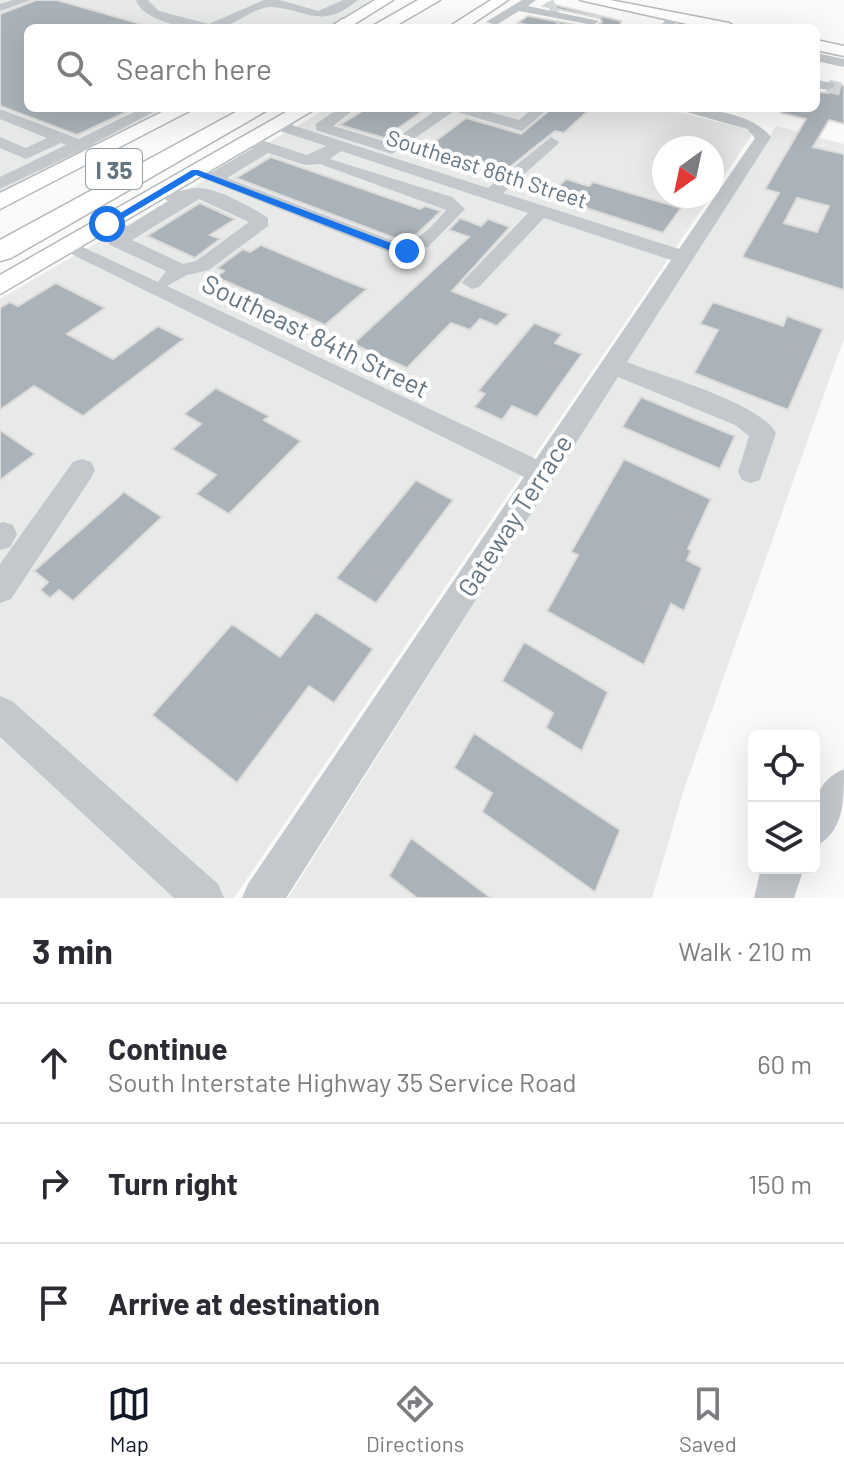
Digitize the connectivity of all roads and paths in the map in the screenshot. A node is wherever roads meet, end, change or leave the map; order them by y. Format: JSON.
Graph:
{"nodes":[{"id":1,"x":25,"y":0,"type":"edge"},
{"id":2,"x":142,"y":0,"type":"edge"},
{"id":3,"x":330,"y":0,"type":"edge"},
{"id":4,"x":352,"y":0,"type":"edge"},
{"id":5,"x":386,"y":0,"type":"edge"},
{"id":6,"x":431,"y":0,"type":"edge"},
{"id":7,"x":455,"y":0,"type":"edge"},
{"id":8,"x":534,"y":0,"type":"edge"},
{"id":9,"x":265,"y":1,"type":"edge"},
{"id":10,"x":508,"y":4,"type":"edge"},
{"id":11,"x":0,"y":8,"type":"edge"},
{"id":12,"x":563,"y":10,"type":"edge"},
{"id":13,"x":304,"y":12,"type":"junction"},
{"id":14,"x":248,"y":13,"type":"junction"},
{"id":15,"x":473,"y":17,"type":"junction"},
{"id":16,"x":601,"y":17,"type":"edge"},
{"id":17,"x":279,"y":21,"type":"dead end"},
{"id":18,"x":224,"y":22,"type":"junction"},
{"id":19,"x":492,"y":22,"type":"junction"},
{"id":20,"x":670,"y":23,"type":"edge"},
{"id":21,"x":195,"y":24,"type":"edge"},
{"id":22,"x":220,"y":24,"type":"edge"},
{"id":23,"x":232,"y":24,"type":"edge"},
{"id":24,"x":344,"y":24,"type":"edge"},
{"id":25,"x":386,"y":24,"type":"edge"},
{"id":26,"x":411,"y":24,"type":"edge"},
{"id":27,"x":462,"y":24,"type":"edge"},
{"id":28,"x":499,"y":24,"type":"edge"},
{"id":29,"x":820,"y":46,"type":"edge"},
{"id":30,"x":844,"y":51,"type":"tunnel mouth"},
{"id":31,"x":820,"y":58,"type":"edge"},
{"id":32,"x":844,"y":63,"type":"tunnel mouth"},
{"id":33,"x":163,"y":112,"type":"edge"},
{"id":34,"x":221,"y":112,"type":"edge"},
{"id":35,"x":343,"y":112,"type":"edge"},
{"id":36,"x":443,"y":112,"type":"edge"},
{"id":37,"x":473,"y":112,"type":"edge"},
{"id":38,"x":538,"y":112,"type":"edge"},
{"id":39,"x":696,"y":112,"type":"edge"},
{"id":40,"x":0,"y":114,"type":"edge"},
{"id":41,"x":275,"y":114,"type":"edge"},
{"id":42,"x":60,"y":138,"type":"junction"},
{"id":43,"x":0,"y":142,"type":"edge"},
{"id":44,"x":551,"y":142,"type":"dead end"},
{"id":45,"x":258,"y":144,"type":"junction"},
{"id":46,"x":339,"y":145,"type":"junction"},
{"id":47,"x":395,"y":147,"type":"junction"},
{"id":48,"x":89,"y":148,"type":"junction"},
{"id":49,"x":327,"y":163,"type":"dead end"},
{"id":50,"x":204,"y":176,"type":"junction"},
{"id":51,"x":507,"y":182,"type":"junction"},
{"id":52,"x":0,"y":184,"type":"edge"},
{"id":53,"x":465,"y":186,"type":"junction"},
{"id":54,"x":491,"y":195,"type":"junction"},
{"id":55,"x":171,"y":196,"type":"junction"},
{"id":56,"x":446,"y":201,"type":"junction"},
{"id":57,"x":0,"y":202,"type":"edge"},
{"id":58,"x":540,"y":211,"type":"junction"},
{"id":59,"x":107,"y":224,"type":"junction"},
{"id":60,"x":0,"y":230,"type":"edge"},
{"id":61,"x":129,"y":234,"type":"junction"},
{"id":62,"x":67,"y":247,"type":"junction"},
{"id":63,"x":0,"y":252,"type":"edge"},
{"id":64,"x":682,"y":257,"type":"junction"},
{"id":65,"x":181,"y":270,"type":"junction"},
{"id":66,"x":472,"y":283,"type":"dead end"},
{"id":67,"x":0,"y":286,"type":"edge"},
{"id":68,"x":155,"y":289,"type":"junction"},
{"id":69,"x":611,"y":365,"type":"junction"},
{"id":70,"x":82,"y":470,"type":"dead end"},
{"id":71,"x":751,"y":472,"type":"dead end"},
{"id":72,"x":541,"y":473,"type":"junction"},
{"id":73,"x":0,"y":589,"type":"edge"},
{"id":74,"x":0,"y":713,"type":"edge"},
{"id":75,"x":844,"y":788,"type":"edge"},
{"id":76,"x":820,"y":820,"type":"edge"},
{"id":77,"x":780,"y":874,"type":"edge"},
{"id":78,"x":204,"y":898,"type":"edge"},
{"id":79,"x":262,"y":898,"type":"edge"},
{"id":80,"x":774,"y":898,"type":"edge"}],
"edges":[{"from":1,"to":11,"type":"street"},
{"from":2,"to":21,"type":"street"},
{"from":3,"to":13,"type":"street"},
{"from":4,"to":13,"type":"street"},
{"from":5,"to":24,"type":"main road"},
{"from":6,"to":25,"type":"highway"},
{"from":7,"to":26,"type":"highway"},
{"from":8,"to":10,"type":"street"},
{"from":8,"to":12,"type":"street"},
{"from":9,"to":13,"type":"street"},
{"from":9,"to":14,"type":"street"},
{"from":10,"to":12,"type":"street"},
{"from":10,"to":15,"type":"main road"},
{"from":10,"to":19,"type":"street"},
{"from":12,"to":16,"type":"main road"},
{"from":12,"to":16,"type":"street"},
{"from":14,"to":17,"type":"street"},
{"from":14,"to":18,"type":"street"},
{"from":15,"to":19,"type":"street"},
{"from":15,"to":27,"type":"main road"},
{"from":16,"to":20,"type":"main road"},
{"from":18,"to":22,"type":"street"},
{"from":18,"to":23,"type":"street"},
{"from":19,"to":28,"type":"street"},
{"from":29,"to":30,"type":"main road"},
{"from":31,"to":32,"type":"street"},
{"from":33,"to":48,"type":"main road"},
{"from":34,"to":60,"type":"highway","number":"I 35"},
{"from":35,"to":47,"type":"street"},
{"from":36,"to":47,"type":"street"},
{"from":37,"to":38,"type":"street"},
{"from":39,"to":64,"type":"street","name":"Gateway Terrace"},
{"from":40,"to":42,"type":"street"},
{"from":41,"to":45,"type":"main road"},
{"from":41,"to":46,"type":"street","name":"Southeast 86th Street"},
{"from":41,"to":63,"type":"highway","number":"I 35"},
{"from":42,"to":43,"type":"street"},
{"from":42,"to":48,"type":"street"},
{"from":44,"to":51,"type":"street"},
{"from":45,"to":46,"type":"street"},
{"from":45,"to":50,"type":"main road"},
{"from":46,"to":53,"type":"street","name":"Southeast 86th Street"},
{"from":47,"to":51,"type":"street"},
{"from":48,"to":52,"type":"street"},
{"from":48,"to":57,"type":"main road"},
{"from":49,"to":56,"type":"street"},
{"from":50,"to":55,"type":"main road"},
{"from":50,"to":56,"type":"street"},
{"from":51,"to":54,"type":"street"},
{"from":53,"to":54,"type":"street","name":"Southeast 86th Street"},
{"from":53,"to":56,"type":"street"},
{"from":54,"to":58,"type":"street","name":"Southeast 86th Street"},
{"from":55,"to":59,"type":"main road"},
{"from":55,"to":61,"type":"street"},
{"from":55,"to":65,"type":"street"},
{"from":58,"to":64,"type":"street","name":"Southeast 86th Street"},
{"from":58,"to":66,"type":"street"},
{"from":59,"to":61,"type":"street"},
{"from":59,"to":62,"type":"main road"},
{"from":61,"to":65,"type":"street"},
{"from":62,"to":67,"type":"main road"},
{"from":62,"to":68,"type":"street","name":"Southeast 84th Street"},
{"from":64,"to":69,"type":"street","name":"Gateway Terrace"},
{"from":65,"to":68,"type":"street"},
{"from":68,"to":72,"type":"street","name":"Southeast 84th Street"},
{"from":69,"to":71,"type":"street"},
{"from":69,"to":72,"type":"street","name":"Gateway Terrace"},
{"from":70,"to":73,"type":"street"},
{"from":72,"to":79,"type":"street","name":"Gateway Terrace"},
{"from":74,"to":78,"type":"street"},
{"from":75,"to":76,"type":"street"},
{"from":77,"to":80,"type":"street"}]}
